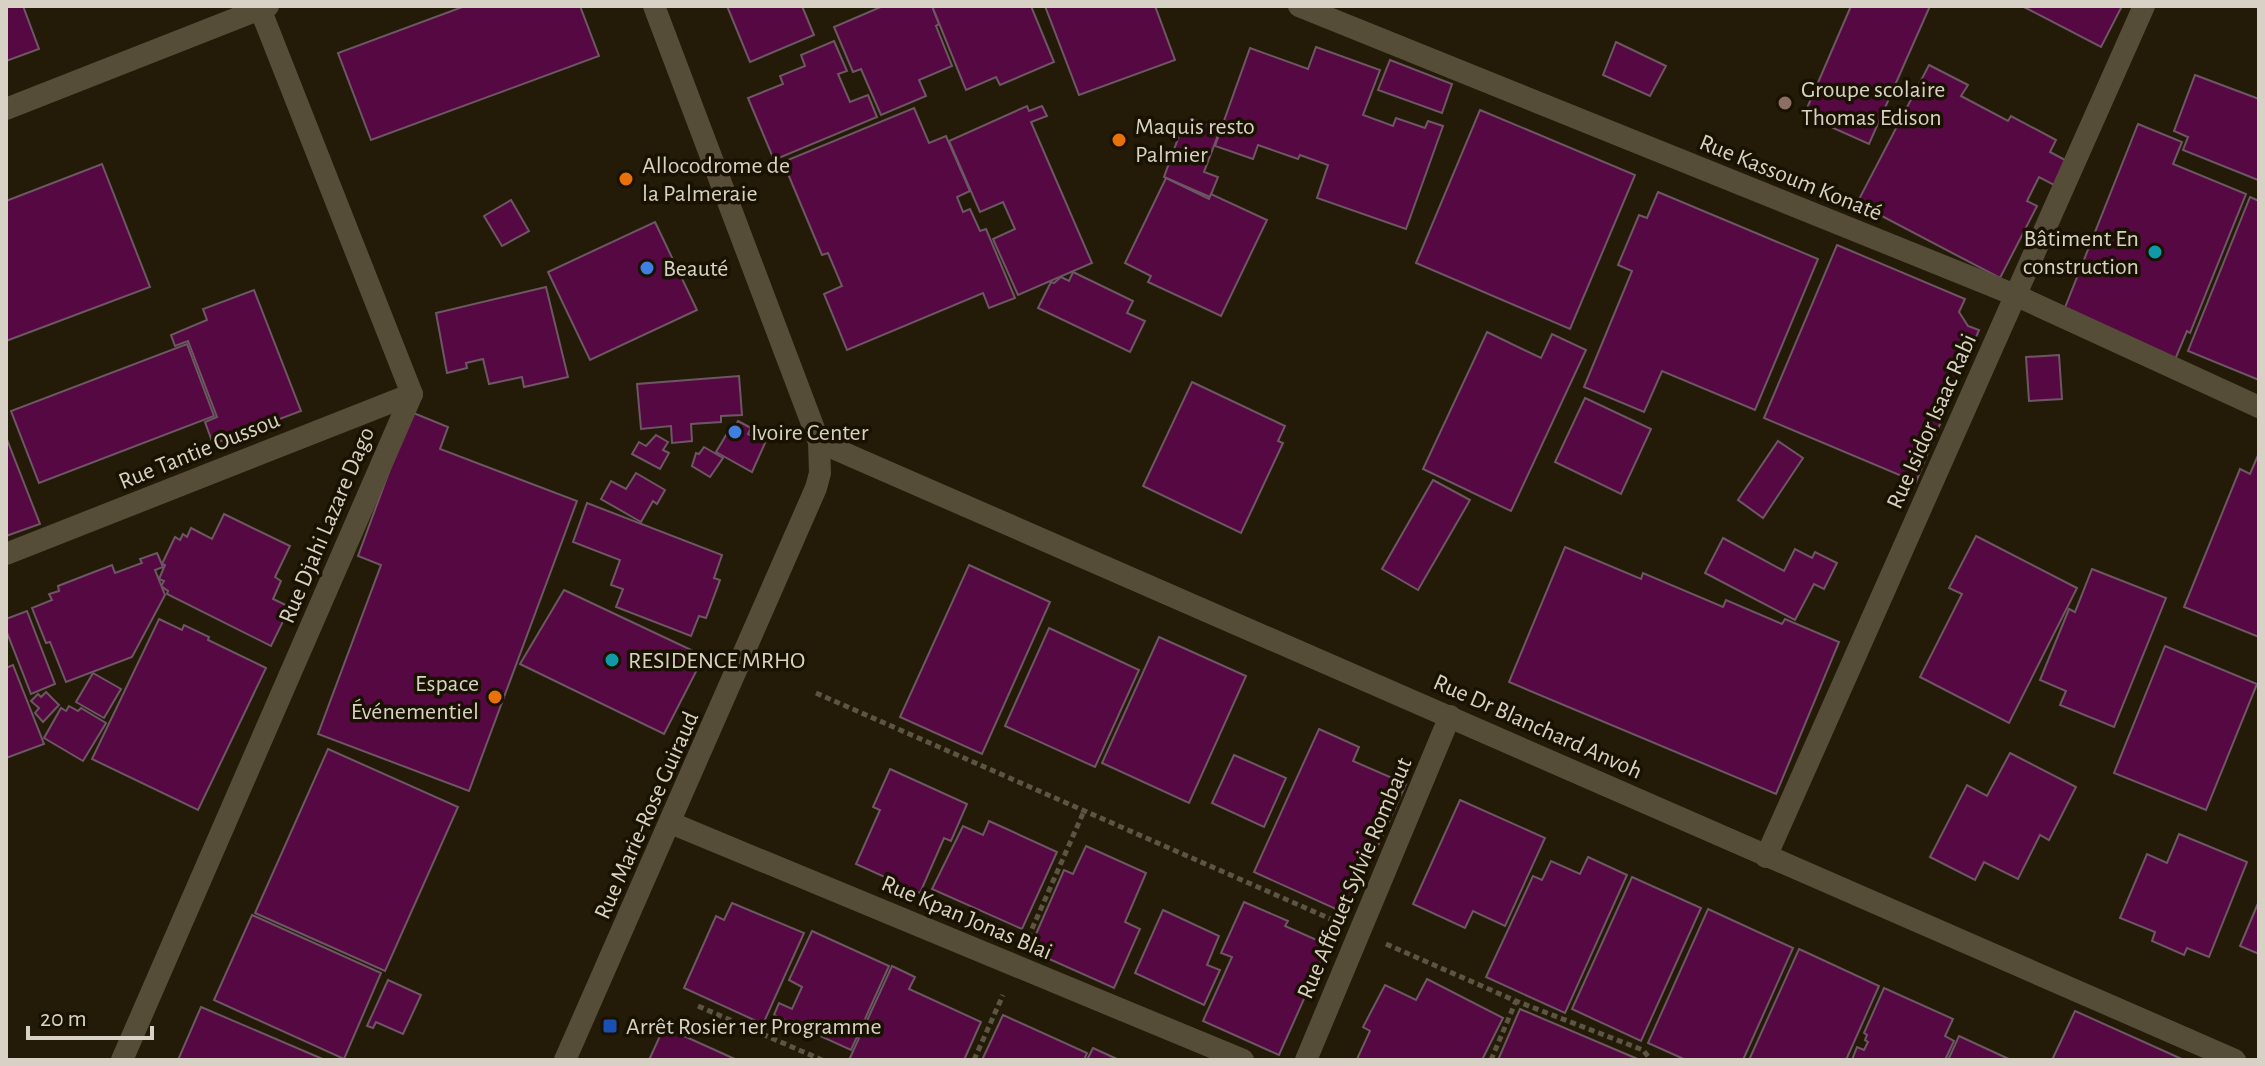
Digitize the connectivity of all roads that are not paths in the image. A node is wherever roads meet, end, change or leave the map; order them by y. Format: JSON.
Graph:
{"nodes":[{"id":1,"x":654,"y":6,"type":"edge"},
{"id":2,"x":1299,"y":6,"type":"edge"},
{"id":3,"x":2144,"y":6,"type":"edge"},
{"id":4,"x":263,"y":7,"type":"edge"},
{"id":5,"x":6,"y":109,"type":"edge"},
{"id":6,"x":2015,"y":295,"type":"junction"},
{"id":7,"x":412,"y":394,"type":"junction"},
{"id":8,"x":2259,"y":407,"type":"edge"},
{"id":9,"x":819,"y":442,"type":"junction"},
{"id":10,"x":6,"y":554,"type":"edge"},
{"id":11,"x":1450,"y":716,"type":"junction"},
{"id":12,"x":671,"y":823,"type":"junction"},
{"id":13,"x":1766,"y":857,"type":"junction"},
{"id":14,"x":122,"y":1060,"type":"edge"},
{"id":15,"x":565,"y":1060,"type":"edge"},
{"id":16,"x":1243,"y":1060,"type":"edge"},
{"id":17,"x":1306,"y":1060,"type":"edge"},
{"id":18,"x":2235,"y":1060,"type":"edge"}],
"edges":[{"from":1,"to":9,"type":"street","name":"Rue Marie-Rose Guiraud"},
{"from":2,"to":6,"type":"street","name":"Rue Kassoum Konaté"},
{"from":3,"to":6,"type":"street","name":"Rue Isidor Isaac Rabi"},
{"from":4,"to":5,"type":"street"},
{"from":4,"to":7,"type":"street"},
{"from":6,"to":8,"type":"street","name":"Rue Kassoum Konaté"},
{"from":6,"to":13,"type":"street","name":"Rue Isidor Isaac Rabi"},
{"from":7,"to":10,"type":"street","name":"Rue Tantie Oussou"},
{"from":7,"to":14,"type":"street","name":"Rue Djahi Lazare Dago"},
{"from":9,"to":11,"type":"street","name":"Rue Dr Blanchard Anvoh"},
{"from":9,"to":12,"type":"street","name":"Rue Marie-Rose Guiraud"},
{"from":11,"to":13,"type":"street","name":"Rue Dr Blanchard Anvoh"},
{"from":11,"to":17,"type":"street","name":"Rue Affouet Sylvie Rombaut"},
{"from":12,"to":15,"type":"street","name":"Rue Marie-Rose Guiraud"},
{"from":12,"to":16,"type":"street","name":"Rue Kpan Jonas Blai"},
{"from":13,"to":18,"type":"street","name":"Rue Dr Blanchard Anvoh"}]}
